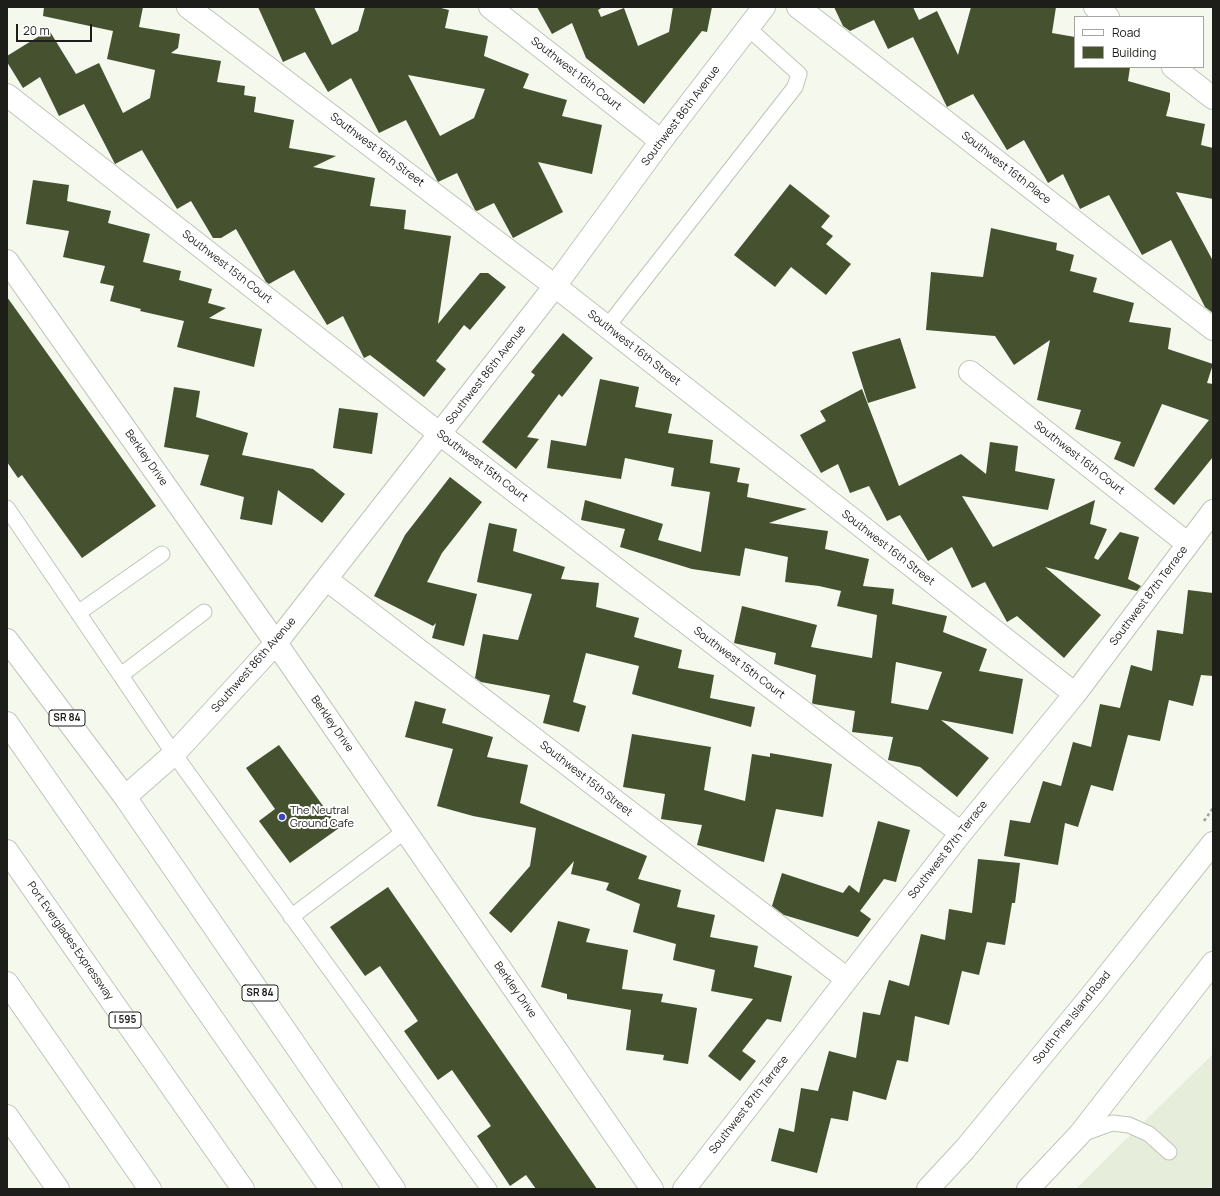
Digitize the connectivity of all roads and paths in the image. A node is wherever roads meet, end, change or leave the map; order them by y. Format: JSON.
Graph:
{"nodes":[{"id":1,"x":188,"y":7,"type":"edge"},
{"id":2,"x":490,"y":7,"type":"edge"},
{"id":3,"x":764,"y":7,"type":"edge"},
{"id":4,"x":798,"y":7,"type":"edge"},
{"id":5,"x":1095,"y":7,"type":"edge"},
{"id":6,"x":1107,"y":16,"type":"edge"},
{"id":7,"x":748,"y":28,"type":"junction"},
{"id":8,"x":1174,"y":68,"type":"edge"},
{"id":9,"x":7,"y":95,"type":"edge"},
{"id":10,"x":1213,"y":98,"type":"edge"},
{"id":11,"x":661,"y":141,"type":"junction"},
{"id":12,"x":7,"y":261,"type":"edge"},
{"id":13,"x":555,"y":286,"type":"junction"},
{"id":14,"x":607,"y":327,"type":"junction"},
{"id":15,"x":1213,"y":329,"type":"edge"},
{"id":16,"x":970,"y":372,"type":"dead end"},
{"id":17,"x":440,"y":434,"type":"junction"},
{"id":18,"x":7,"y":508,"type":"edge"},
{"id":19,"x":1213,"y":512,"type":"edge"},
{"id":20,"x":1188,"y":544,"type":"junction"},
{"id":21,"x":162,"y":554,"type":"dead end"},
{"id":22,"x":326,"y":579,"type":"junction"},
{"id":23,"x":204,"y":612,"type":"dead end"},
{"id":24,"x":78,"y":613,"type":"junction"},
{"id":25,"x":7,"y":640,"type":"edge"},
{"id":26,"x":276,"y":643,"type":"junction"},
{"id":27,"x":121,"y":676,"type":"junction"},
{"id":28,"x":1075,"y":694,"type":"junction"},
{"id":29,"x":7,"y":723,"type":"edge"},
{"id":30,"x":174,"y":754,"type":"junction"},
{"id":31,"x":126,"y":797,"type":"junction"},
{"id":32,"x":405,"y":831,"type":"junction"},
{"id":33,"x":961,"y":833,"type":"junction"},
{"id":34,"x":1213,"y":844,"type":"edge"},
{"id":35,"x":7,"y":851,"type":"edge"},
{"id":36,"x":291,"y":917,"type":"junction"},
{"id":37,"x":1213,"y":963,"type":"edge"},
{"id":38,"x":847,"y":979,"type":"junction"},
{"id":39,"x":7,"y":983,"type":"edge"},
{"id":40,"x":7,"y":1116,"type":"edge"},
{"id":41,"x":1079,"y":1136,"type":"junction"},
{"id":42,"x":965,"y":1149,"type":"junction"},
{"id":43,"x":1169,"y":1152,"type":"dead end"},
{"id":44,"x":58,"y":1189,"type":"edge"},
{"id":45,"x":150,"y":1189,"type":"edge"},
{"id":46,"x":243,"y":1189,"type":"edge"},
{"id":47,"x":331,"y":1189,"type":"edge"},
{"id":48,"x":394,"y":1189,"type":"edge"},
{"id":49,"x":489,"y":1189,"type":"edge"},
{"id":50,"x":652,"y":1189,"type":"edge"},
{"id":51,"x":684,"y":1189,"type":"edge"},
{"id":52,"x":928,"y":1189,"type":"edge"},
{"id":53,"x":944,"y":1189,"type":"edge"},
{"id":54,"x":1028,"y":1189,"type":"edge"}],
"edges":[{"from":1,"to":13,"type":"main road","name":"Southwest 16th Street"},
{"from":2,"to":11,"type":"main road","name":"Southwest 16th Court"},
{"from":3,"to":7,"type":"main road","name":"Southwest 86th Avenue"},
{"from":4,"to":15,"type":"main road","name":"Southwest 16th Place"},
{"from":5,"to":6,"type":"main road"},
{"from":7,"to":11,"type":"main road","name":"Southwest 86th Avenue"},
{"from":7,"to":14,"type":"lane"},
{"from":8,"to":10,"type":"main road"},
{"from":9,"to":17,"type":"main road","name":"Southwest 15th Court"},
{"from":11,"to":13,"type":"main road","name":"Southwest 86th Avenue"},
{"from":12,"to":26,"type":"main road","name":"Berkley Drive"},
{"from":13,"to":14,"type":"main road","name":"Southwest 16th Street"},
{"from":13,"to":17,"type":"main road","name":"Southwest 86th Avenue"},
{"from":14,"to":28,"type":"main road","name":"Southwest 16th Street"},
{"from":16,"to":20,"type":"main road","name":"Southwest 16th Court"},
{"from":17,"to":22,"type":"main road","name":"Southwest 86th Avenue"},
{"from":17,"to":33,"type":"main road","name":"Southwest 15th Court"},
{"from":18,"to":24,"type":"lane"},
{"from":19,"to":20,"type":"main road","name":"Southwest 87th Terrace"},
{"from":20,"to":28,"type":"main road","name":"Southwest 87th Terrace"},
{"from":21,"to":24,"type":"lane"},
{"from":22,"to":26,"type":"main road","name":"Southwest 86th Avenue"},
{"from":22,"to":38,"type":"main road","name":"Southwest 15th Street"},
{"from":23,"to":27,"type":"lane"},
{"from":24,"to":27,"type":"lane"},
{"from":25,"to":31,"type":"main road","number":"SR 84"},
{"from":26,"to":30,"type":"main road","name":"Southwest 86th Avenue"},
{"from":26,"to":32,"type":"main road","name":"Berkley Drive"},
{"from":27,"to":30,"type":"lane"},
{"from":28,"to":33,"type":"main road","name":"Southwest 87th Terrace"},
{"from":29,"to":47,"type":"main road"},
{"from":30,"to":31,"type":"main road","name":"Southwest 86th Avenue"},
{"from":30,"to":36,"type":"lane"},
{"from":31,"to":48,"type":"main road","number":"SR 84"},
{"from":32,"to":36,"type":"lane"},
{"from":32,"to":50,"type":"main road","name":"Berkley Drive"},
{"from":33,"to":38,"type":"main road","name":"Southwest 87th Terrace"},
{"from":34,"to":42,"type":"main road","name":"South Pine Island Road"},
{"from":35,"to":46,"type":"main road","name":"Port Everglades Expressway","number":"I 595"},
{"from":36,"to":49,"type":"lane"},
{"from":37,"to":41,"type":"main road"},
{"from":38,"to":51,"type":"main road","name":"Southwest 87th Terrace"},
{"from":39,"to":45,"type":"main road"},
{"from":40,"to":44,"type":"main road"},
{"from":41,"to":43,"type":"lane"},
{"from":41,"to":54,"type":"main road"},
{"from":42,"to":52,"type":"main road","name":"South Pine Island Road"},
{"from":42,"to":53,"type":"main road"}]}
